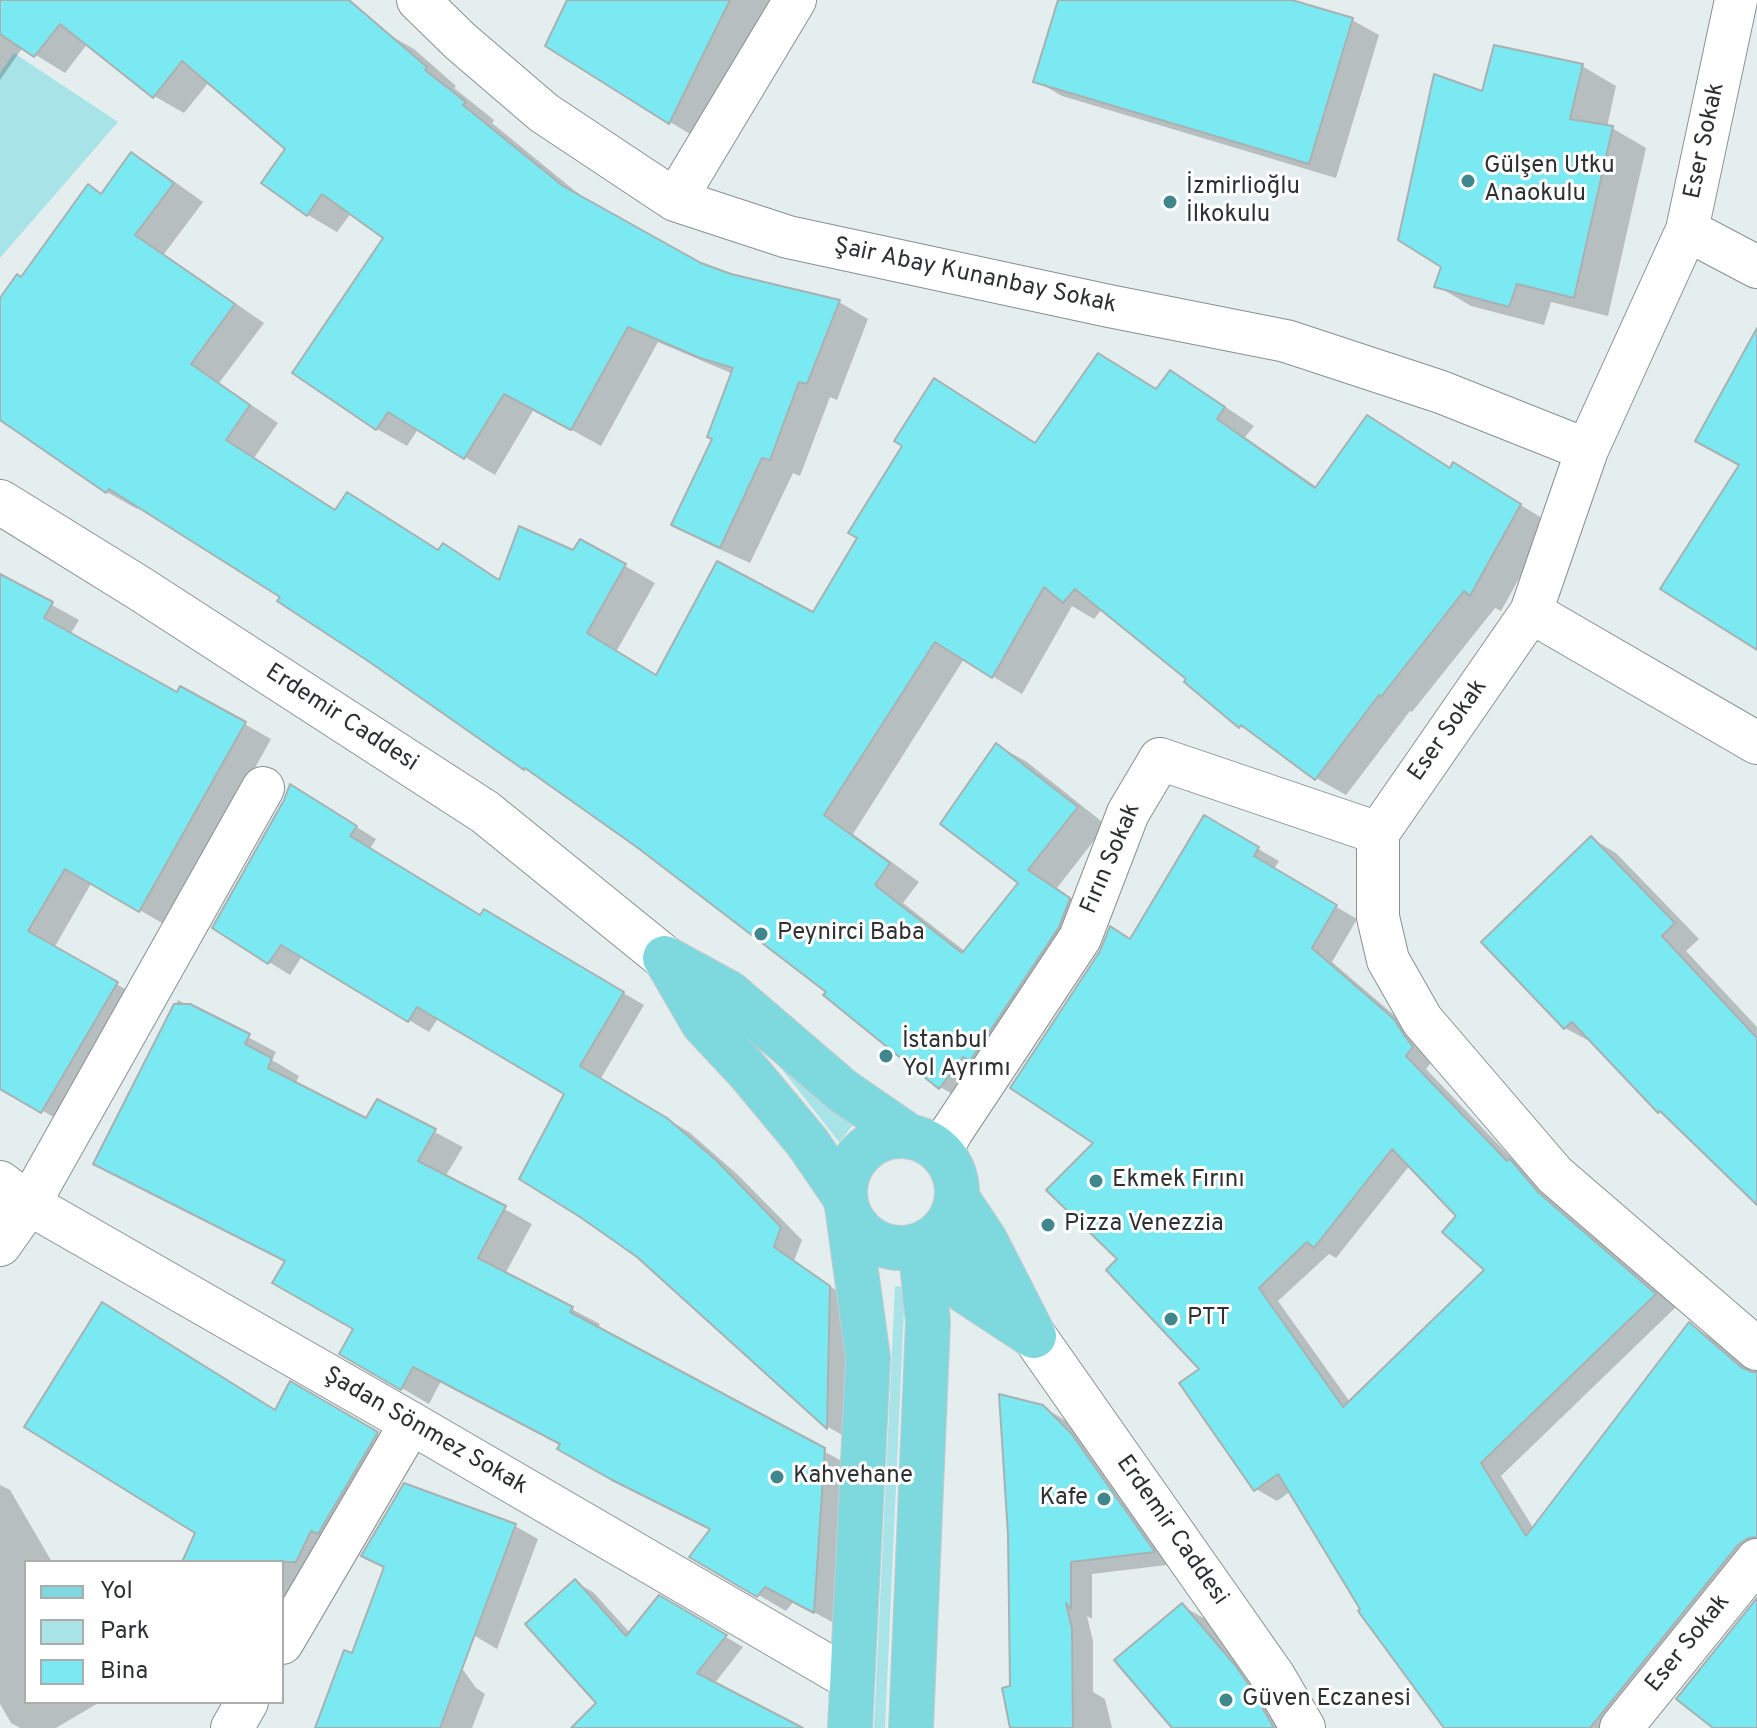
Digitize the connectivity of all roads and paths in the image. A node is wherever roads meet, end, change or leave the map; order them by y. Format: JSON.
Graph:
{"nodes":[{"id":1,"x":795,"y":0,"type":"edge"},
{"id":2,"x":1736,"y":0,"type":"edge"},
{"id":3,"x":426,"y":3,"type":"edge"},
{"id":4,"x":675,"y":200,"type":"junction"},
{"id":5,"x":1687,"y":230,"type":"junction"},
{"id":6,"x":1757,"y":267,"type":"edge"},
{"id":7,"x":1587,"y":450,"type":"junction"},
{"id":8,"x":0,"y":502,"type":"edge"},
{"id":9,"x":1531,"y":612,"type":"junction"},
{"id":10,"x":1757,"y":743,"type":"edge"},
{"id":11,"x":263,"y":788,"type":"dead end"},
{"id":12,"x":1378,"y":833,"type":"junction"},
{"id":13,"x":665,"y":958,"type":"junction"},
{"id":14,"x":925,"y":1145,"type":"junction"},
{"id":15,"x":14,"y":1193,"type":"edge"},
{"id":16,"x":957,"y":1198,"type":"junction"},
{"id":17,"x":846,"y":1205,"type":"junction"},
{"id":18,"x":927,"y":1242,"type":"junction"},
{"id":19,"x":0,"y":1245,"type":"edge"},
{"id":20,"x":1034,"y":1336,"type":"junction"},
{"id":21,"x":1757,"y":1349,"type":"edge"},
{"id":22,"x":411,"y":1423,"type":"junction"},
{"id":23,"x":1757,"y":1560,"type":"edge"},
{"id":24,"x":284,"y":1640,"type":"edge"},
{"id":25,"x":852,"y":1680,"type":"junction"},
{"id":26,"x":246,"y":1704,"type":"edge"},
{"id":27,"x":232,"y":1728,"type":"edge"},
{"id":28,"x":850,"y":1728,"type":"edge"},
{"id":29,"x":911,"y":1728,"type":"edge"},
{"id":30,"x":1303,"y":1728,"type":"edge"},
{"id":31,"x":1621,"y":1728,"type":"edge"}],
"edges":[{"from":1,"to":4,"type":"street"},
{"from":2,"to":5,"type":"street","name":"Eser Sokak"},
{"from":3,"to":4,"type":"street","name":"Şair Abay Kunanbay Sokak"},
{"from":4,"to":7,"type":"street","name":"Şair Abay Kunanbay Sokak"},
{"from":5,"to":6,"type":"street"},
{"from":5,"to":7,"type":"street","name":"Eser Sokak"},
{"from":7,"to":9,"type":"street","name":"Eser Sokak"},
{"from":8,"to":13,"type":"main road","name":"Erdemir Caddesi"},
{"from":9,"to":10,"type":"street"},
{"from":9,"to":12,"type":"street","name":"Eser Sokak"},
{"from":11,"to":15,"type":"street"},
{"from":12,"to":14,"type":"street","name":"Fırın Sokak"},
{"from":12,"to":21,"type":"street"},
{"from":13,"to":14,"type":"main road","name":"Erdemir Caddesi"},
{"from":13,"to":17,"type":"main road","name":"Erdemir Caddesi"},
{"from":14,"to":16,"type":"main road","name":"Erdemir Caddesi"},
{"from":14,"to":17,"type":"main road"},
{"from":15,"to":19,"type":"street"},
{"from":15,"to":22,"type":"street","name":"Şadan Sönmez Sokak"},
{"from":16,"to":18,"type":"main road"},
{"from":16,"to":20,"type":"main road","name":"Erdemir Caddesi"},
{"from":17,"to":18,"type":"main road","name":"Erdemir Caddesi"},
{"from":17,"to":25,"type":"main road"},
{"from":18,"to":20,"type":"main road","name":"Erdemir Caddesi"},
{"from":18,"to":29,"type":"main road"},
{"from":20,"to":30,"type":"main road","name":"Erdemir Caddesi"},
{"from":22,"to":24,"type":"street"},
{"from":22,"to":25,"type":"street","name":"Şadan Sönmez Sokak"},
{"from":23,"to":31,"type":"street","name":"Eser Sokak"},
{"from":25,"to":28,"type":"main road"},
{"from":26,"to":27,"type":"street"}]}
